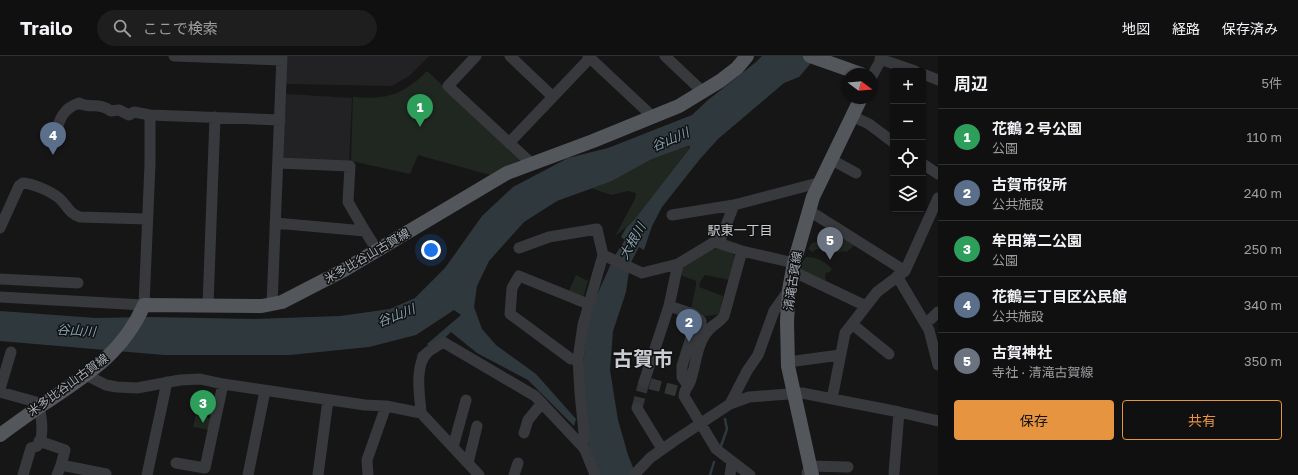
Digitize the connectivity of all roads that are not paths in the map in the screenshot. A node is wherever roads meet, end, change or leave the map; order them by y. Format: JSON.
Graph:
{"nodes":[{"id":1,"x":174,"y":56,"type":"edge"},
{"id":2,"x":476,"y":56,"type":"edge"},
{"id":3,"x":510,"y":56,"type":"edge"},
{"id":4,"x":665,"y":56,"type":"edge"},
{"id":5,"x":747,"y":56,"type":"edge"},
{"id":6,"x":810,"y":56,"type":"edge"},
{"id":7,"x":589,"y":57,"type":"edge"},
{"id":8,"x":282,"y":58,"type":"edge"},
{"id":9,"x":882,"y":58,"type":"edge"},
{"id":10,"x":826,"y":59,"type":"edge"},
{"id":11,"x":847,"y":68,"type":"edge"},
{"id":12,"x":876,"y":68,"type":"edge"},
{"id":13,"x":907,"y":68,"type":"edge"},
{"id":14,"x":926,"y":75,"type":"edge"},
{"id":15,"x":938,"y":80,"type":"edge"},
{"id":16,"x":703,"y":92,"type":"junction"},
{"id":17,"x":552,"y":96,"type":"junction"},
{"id":18,"x":858,"y":104,"type":"edge"},
{"id":19,"x":150,"y":115,"type":"junction"},
{"id":20,"x":852,"y":116,"type":"junction"},
{"id":21,"x":215,"y":117,"type":"junction"},
{"id":22,"x":653,"y":117,"type":"junction"},
{"id":23,"x":280,"y":120,"type":"junction"},
{"id":24,"x":890,"y":140,"type":"edge"},
{"id":25,"x":53,"y":142,"type":"dead end"},
{"id":26,"x":509,"y":143,"type":"junction"},
{"id":27,"x":830,"y":159,"type":"junction"},
{"id":28,"x":278,"y":163,"type":"junction"},
{"id":29,"x":531,"y":163,"type":"junction"},
{"id":30,"x":926,"y":166,"type":"edge"},
{"id":31,"x":856,"y":173,"type":"dead end"},
{"id":32,"x":938,"y":174,"type":"edge"},
{"id":33,"x":818,"y":183,"type":"junction"},
{"id":34,"x":938,"y":198,"type":"edge"},
{"id":35,"x":734,"y":204,"type":"junction"},
{"id":36,"x":808,"y":210,"type":"junction"},
{"id":37,"x":672,"y":214,"type":"dead end"},
{"id":38,"x":147,"y":219,"type":"junction"},
{"id":39,"x":275,"y":223,"type":"junction"},
{"id":40,"x":0,"y":228,"type":"edge"},
{"id":41,"x":365,"y":230,"type":"junction"},
{"id":42,"x":715,"y":242,"type":"junction"},
{"id":43,"x":519,"y":248,"type":"dead end"},
{"id":44,"x":377,"y":250,"type":"junction"},
{"id":45,"x":742,"y":250,"type":"junction"},
{"id":46,"x":603,"y":255,"type":"junction"},
{"id":47,"x":678,"y":264,"type":"junction"},
{"id":48,"x":793,"y":267,"type":"junction"},
{"id":49,"x":901,"y":274,"type":"junction"},
{"id":50,"x":0,"y":279,"type":"edge"},
{"id":51,"x":49,"y":282,"type":"junction"},
{"id":52,"x":78,"y":283,"type":"dead end"},
{"id":53,"x":789,"y":290,"type":"junction"},
{"id":54,"x":0,"y":297,"type":"edge"},
{"id":55,"x":48,"y":300,"type":"junction"},
{"id":56,"x":588,"y":304,"type":"junction"},
{"id":57,"x":272,"y":305,"type":"junction"},
{"id":58,"x":208,"y":306,"type":"junction"},
{"id":59,"x":669,"y":306,"type":"junction"},
{"id":60,"x":866,"y":306,"type":"junction"},
{"id":61,"x":141,"y":311,"type":"junction"},
{"id":62,"x":938,"y":312,"type":"edge"},
{"id":63,"x":925,"y":322,"type":"junction"},
{"id":64,"x":852,"y":324,"type":"junction"},
{"id":65,"x":705,"y":329,"type":"junction"},
{"id":66,"x":11,"y":352,"type":"dead end"},
{"id":67,"x":889,"y":354,"type":"dead end"},
{"id":68,"x":840,"y":355,"type":"junction"},
{"id":69,"x":578,"y":358,"type":"junction"},
{"id":70,"x":788,"y":362,"type":"junction"},
{"id":71,"x":938,"y":364,"type":"edge"},
{"id":72,"x":86,"y":375,"type":"junction"},
{"id":73,"x":167,"y":382,"type":"junction"},
{"id":74,"x":644,"y":382,"type":"dead end"},
{"id":75,"x":223,"y":384,"type":"junction"},
{"id":76,"x":0,"y":389,"type":"edge"},
{"id":77,"x":265,"y":391,"type":"junction"},
{"id":78,"x":0,"y":392,"type":"edge"},
{"id":79,"x":794,"y":393,"type":"junction"},
{"id":80,"x":832,"y":399,"type":"junction"},
{"id":81,"x":328,"y":400,"type":"junction"},
{"id":82,"x":466,"y":400,"type":"dead end"},
{"id":83,"x":542,"y":403,"type":"junction"},
{"id":84,"x":730,"y":404,"type":"junction"},
{"id":85,"x":386,"y":406,"type":"junction"},
{"id":86,"x":40,"y":407,"type":"junction"},
{"id":87,"x":637,"y":408,"type":"dead end"},
{"id":88,"x":899,"y":412,"type":"junction"},
{"id":89,"x":421,"y":413,"type":"junction"},
{"id":90,"x":938,"y":421,"type":"edge"},
{"id":91,"x":700,"y":424,"type":"junction"},
{"id":92,"x":477,"y":426,"type":"dead end"},
{"id":93,"x":524,"y":433,"type":"dead end"},
{"id":94,"x":0,"y":435,"type":"edge"},
{"id":95,"x":39,"y":442,"type":"junction"},
{"id":96,"x":453,"y":447,"type":"junction"},
{"id":97,"x":583,"y":447,"type":"junction"},
{"id":98,"x":662,"y":450,"type":"junction"},
{"id":99,"x":732,"y":462,"type":"junction"},
{"id":100,"x":176,"y":463,"type":"dead end"},
{"id":101,"x":518,"y":463,"type":"dead end"},
{"id":102,"x":848,"y":467,"type":"dead end"},
{"id":103,"x":59,"y":470,"type":"edge"},
{"id":104,"x":472,"y":470,"type":"edge"},
{"id":105,"x":809,"y":472,"type":"edge"},
{"id":106,"x":638,"y":473,"type":"edge"},
{"id":107,"x":894,"y":473,"type":"dead end"},
{"id":108,"x":108,"y":474,"type":"edge"},
{"id":109,"x":23,"y":475,"type":"edge"},
{"id":110,"x":147,"y":475,"type":"edge"},
{"id":111,"x":248,"y":475,"type":"edge"},
{"id":112,"x":318,"y":475,"type":"edge"},
{"id":113,"x":368,"y":475,"type":"edge"},
{"id":114,"x":514,"y":475,"type":"edge"},
{"id":115,"x":595,"y":475,"type":"edge"},
{"id":116,"x":730,"y":475,"type":"edge"},
{"id":117,"x":750,"y":475,"type":"edge"}],
"edges":[{"from":1,"to":8,"type":"street"},
{"from":2,"to":26,"type":"street"},
{"from":3,"to":17,"type":"street"},
{"from":4,"to":16,"type":"street"},
{"from":5,"to":16,"type":"main road","name":"米多比谷山古賀線"},
{"from":6,"to":10,"type":"main road"},
{"from":7,"to":17,"type":"street"},
{"from":7,"to":22,"type":"street"},
{"from":8,"to":23,"type":"street"},
{"from":9,"to":12,"type":"street"},
{"from":9,"to":13,"type":"street"},
{"from":10,"to":11,"type":"main road"},
{"from":14,"to":15,"type":"street"},
{"from":16,"to":22,"type":"main road","name":"米多比谷山古賀線"},
{"from":17,"to":26,"type":"street"},
{"from":18,"to":20,"type":"main road","name":"清滝古賀線"},
{"from":19,"to":21,"type":"street"},
{"from":19,"to":25,"type":"street"},
{"from":19,"to":38,"type":"street"},
{"from":20,"to":24,"type":"street"},
{"from":20,"to":27,"type":"main road","name":"清滝古賀線"},
{"from":21,"to":23,"type":"street"},
{"from":21,"to":58,"type":"street"},
{"from":22,"to":29,"type":"main road","name":"米多比谷山古賀線"},
{"from":23,"to":28,"type":"street"},
{"from":26,"to":29,"type":"street"},
{"from":27,"to":31,"type":"street"},
{"from":27,"to":33,"type":"main road","name":"清滝古賀線"},
{"from":28,"to":39,"type":"street"},
{"from":28,"to":41,"type":"street"},
{"from":29,"to":44,"type":"main road","name":"米多比谷山古賀線"},
{"from":30,"to":32,"type":"street"},
{"from":33,"to":35,"type":"street"},
{"from":33,"to":36,"type":"main road","name":"清滝古賀線"},
{"from":34,"to":49,"type":"street"},
{"from":35,"to":37,"type":"street"},
{"from":35,"to":42,"type":"street"},
{"from":36,"to":48,"type":"main road","name":"清滝古賀線"},
{"from":36,"to":49,"type":"street"},
{"from":38,"to":40,"type":"street"},
{"from":38,"to":61,"type":"street"},
{"from":39,"to":41,"type":"street"},
{"from":39,"to":57,"type":"street"},
{"from":41,"to":44,"type":"street"},
{"from":42,"to":45,"type":"street"},
{"from":42,"to":47,"type":"street"},
{"from":43,"to":46,"type":"street"},
{"from":44,"to":57,"type":"main road","name":"米多比谷山古賀線"},
{"from":45,"to":48,"type":"street"},
{"from":45,"to":65,"type":"street"},
{"from":46,"to":47,"type":"street"},
{"from":46,"to":56,"type":"street"},
{"from":47,"to":59,"type":"street"},
{"from":48,"to":53,"type":"main road","name":"清滝古賀線"},
{"from":48,"to":60,"type":"street"},
{"from":49,"to":60,"type":"street"},
{"from":49,"to":63,"type":"street"},
{"from":50,"to":51,"type":"street"},
{"from":51,"to":52,"type":"street"},
{"from":51,"to":55,"type":"street"},
{"from":53,"to":70,"type":"main road","name":"清滝古賀線"},
{"from":53,"to":84,"type":"street"},
{"from":54,"to":55,"type":"street"},
{"from":55,"to":61,"type":"street"},
{"from":56,"to":69,"type":"street"},
{"from":56,"to":69,"type":"street"},
{"from":57,"to":58,"type":"main road","name":"米多比谷山古賀線"},
{"from":58,"to":61,"type":"main road","name":"米多比谷山古賀線"},
{"from":59,"to":65,"type":"street"},
{"from":59,"to":74,"type":"street"},
{"from":60,"to":64,"type":"street"},
{"from":61,"to":72,"type":"main road","name":"米多比谷山古賀線"},
{"from":62,"to":63,"type":"street"},
{"from":63,"to":71,"type":"street"},
{"from":64,"to":67,"type":"street"},
{"from":64,"to":68,"type":"street"},
{"from":65,"to":91,"type":"street"},
{"from":66,"to":76,"type":"street"},
{"from":68,"to":70,"type":"street"},
{"from":68,"to":80,"type":"street"},
{"from":69,"to":97,"type":"street"},
{"from":70,"to":79,"type":"main road","name":"清滝古賀線"},
{"from":72,"to":73,"type":"street"},
{"from":72,"to":86,"type":"main road","name":"米多比谷山古賀線"},
{"from":73,"to":75,"type":"street"},
{"from":73,"to":110,"type":"street"},
{"from":75,"to":77,"type":"street"},
{"from":75,"to":100,"type":"street"},
{"from":77,"to":81,"type":"street"},
{"from":77,"to":111,"type":"street"},
{"from":78,"to":86,"type":"street"},
{"from":79,"to":80,"type":"street"},
{"from":79,"to":84,"type":"street"},
{"from":79,"to":105,"type":"main road","name":"清滝古賀線"},
{"from":80,"to":88,"type":"street"},
{"from":81,"to":85,"type":"street"},
{"from":81,"to":112,"type":"street"},
{"from":82,"to":96,"type":"street"},
{"from":83,"to":89,"type":"street"},
{"from":83,"to":93,"type":"street"},
{"from":83,"to":97,"type":"street"},
{"from":84,"to":91,"type":"street"},
{"from":85,"to":89,"type":"street"},
{"from":85,"to":113,"type":"street"},
{"from":86,"to":94,"type":"main road","name":"米多比谷山古賀線"},
{"from":86,"to":95,"type":"street"},
{"from":87,"to":98,"type":"street"},
{"from":88,"to":90,"type":"street"},
{"from":88,"to":107,"type":"street"},
{"from":89,"to":96,"type":"street"},
{"from":91,"to":98,"type":"street"},
{"from":91,"to":99,"type":"street"},
{"from":92,"to":104,"type":"street"},
{"from":95,"to":103,"type":"street"},
{"from":95,"to":109,"type":"street"},
{"from":96,"to":104,"type":"street"},
{"from":97,"to":115,"type":"street"},
{"from":98,"to":106,"type":"street"},
{"from":99,"to":116,"type":"street"},
{"from":99,"to":117,"type":"street"},
{"from":101,"to":114,"type":"street"},
{"from":102,"to":105,"type":"street"},
{"from":103,"to":108,"type":"street"}]}
